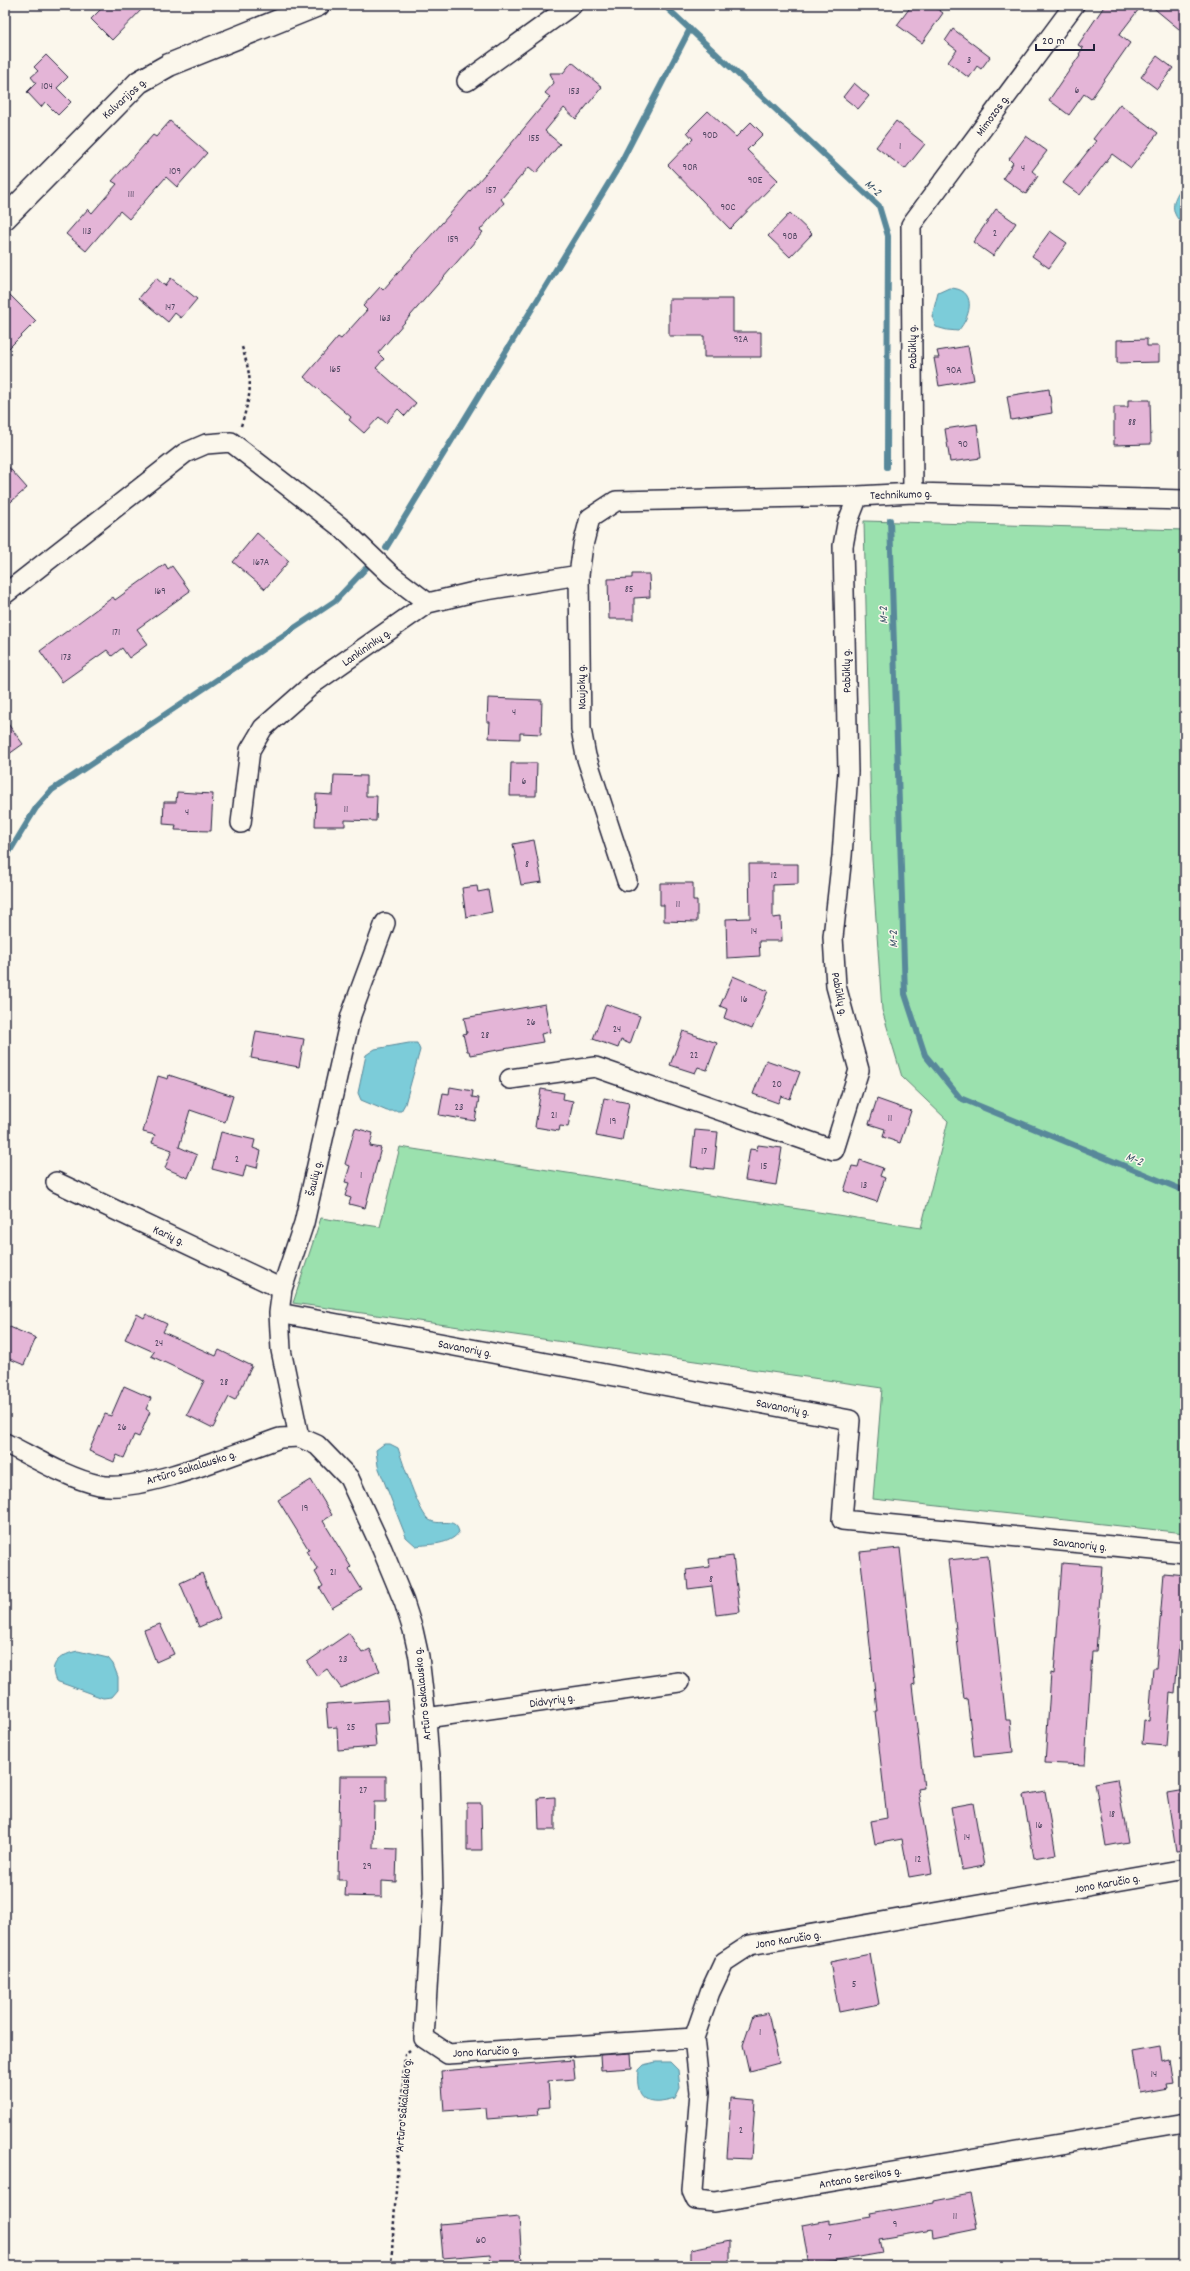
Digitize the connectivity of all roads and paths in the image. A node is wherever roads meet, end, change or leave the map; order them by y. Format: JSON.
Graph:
{"nodes":[{"id":1,"x":318,"y":5,"type":"edge"},
{"id":2,"x":572,"y":5,"type":"edge"},
{"id":3,"x":1074,"y":5,"type":"edge"},
{"id":4,"x":467,"y":81,"type":"dead end"},
{"id":5,"x":5,"y":218,"type":"edge"},
{"id":6,"x":911,"y":225,"type":"joint"},
{"id":7,"x":242,"y":347,"type":"dead end"},
{"id":8,"x":231,"y":442,"type":"junction"},
{"id":9,"x":913,"y":493,"type":"junction"},
{"id":10,"x":858,"y":496,"type":"junction"},
{"id":11,"x":1185,"y":500,"type":"edge"},
{"id":12,"x":616,"y":501,"type":"joint"},
{"id":13,"x":580,"y":574,"type":"junction"},
{"id":14,"x":5,"y":594,"type":"edge"},
{"id":15,"x":428,"y":603,"type":"junction"},
{"id":16,"x":241,"y":823,"type":"dead end"},
{"id":17,"x":627,"y":881,"type":"dead end"},
{"id":18,"x":385,"y":923,"type":"dead end"},
{"id":19,"x":510,"y":1079,"type":"dead end"},
{"id":20,"x":56,"y":1182,"type":"dead end"},
{"id":21,"x":282,"y":1289,"type":"junction"},
{"id":22,"x":279,"y":1313,"type":"junction"},
{"id":23,"x":299,"y":1437,"type":"junction"},
{"id":24,"x":5,"y":1443,"type":"edge"},
{"id":25,"x":1185,"y":1553,"type":"edge"},
{"id":26,"x":679,"y":1682,"type":"dead end"},
{"id":27,"x":426,"y":1718,"type":"junction"},
{"id":28,"x":1185,"y":1869,"type":"edge"},
{"id":29,"x":424,"y":2038,"type":"junction"},
{"id":30,"x":694,"y":2038,"type":"junction"},
{"id":31,"x":1185,"y":2122,"type":"edge"},
{"id":32,"x":391,"y":2266,"type":"edge"}],
"edges":[{"from":1,"to":5,"type":"main road","name":"Kalvarijos g."},
{"from":2,"to":4,"type":"street"},
{"from":3,"to":6,"type":"street","name":"Mimozos g."},
{"from":6,"to":9,"type":"street","name":"Pabūklų g."},
{"from":7,"to":8,"type":"path"},
{"from":8,"to":14,"type":"street"},
{"from":8,"to":15,"type":"street"},
{"from":9,"to":10,"type":"street","name":"Technikumo g."},
{"from":9,"to":11,"type":"street","name":"Technikumo g."},
{"from":10,"to":12,"type":"street","name":"Technikumo g."},
{"from":10,"to":19,"type":"street","name":"Pabūklų g."},
{"from":12,"to":13,"type":"street","name":"Naujokų g."},
{"from":13,"to":15,"type":"street","name":"Lankininkų g."},
{"from":13,"to":17,"type":"street","name":"Naujokų g."},
{"from":15,"to":16,"type":"street","name":"Lankininkų g."},
{"from":18,"to":21,"type":"street","name":"Šaulių g."},
{"from":20,"to":21,"type":"street","name":"Karių g."},
{"from":21,"to":22,"type":"street","name":"Šaulių g."},
{"from":22,"to":23,"type":"street","name":"Šaulių g."},
{"from":22,"to":25,"type":"street","name":"Savanorių g."},
{"from":23,"to":24,"type":"street","name":"Artūro Sakalausko g."},
{"from":23,"to":27,"type":"street","name":"Artūro Sakalausko g."},
{"from":26,"to":27,"type":"street","name":"Didvyrių g."},
{"from":27,"to":29,"type":"street","name":"Artūro Sakalausko g."},
{"from":28,"to":30,"type":"street","name":"Jono Karučio g."},
{"from":29,"to":30,"type":"street","name":"Jono Karučio g."},
{"from":29,"to":32,"type":"path","name":"Artūro Sakalausko g."},
{"from":30,"to":31,"type":"street","name":"Antano Sereikos g."}]}
